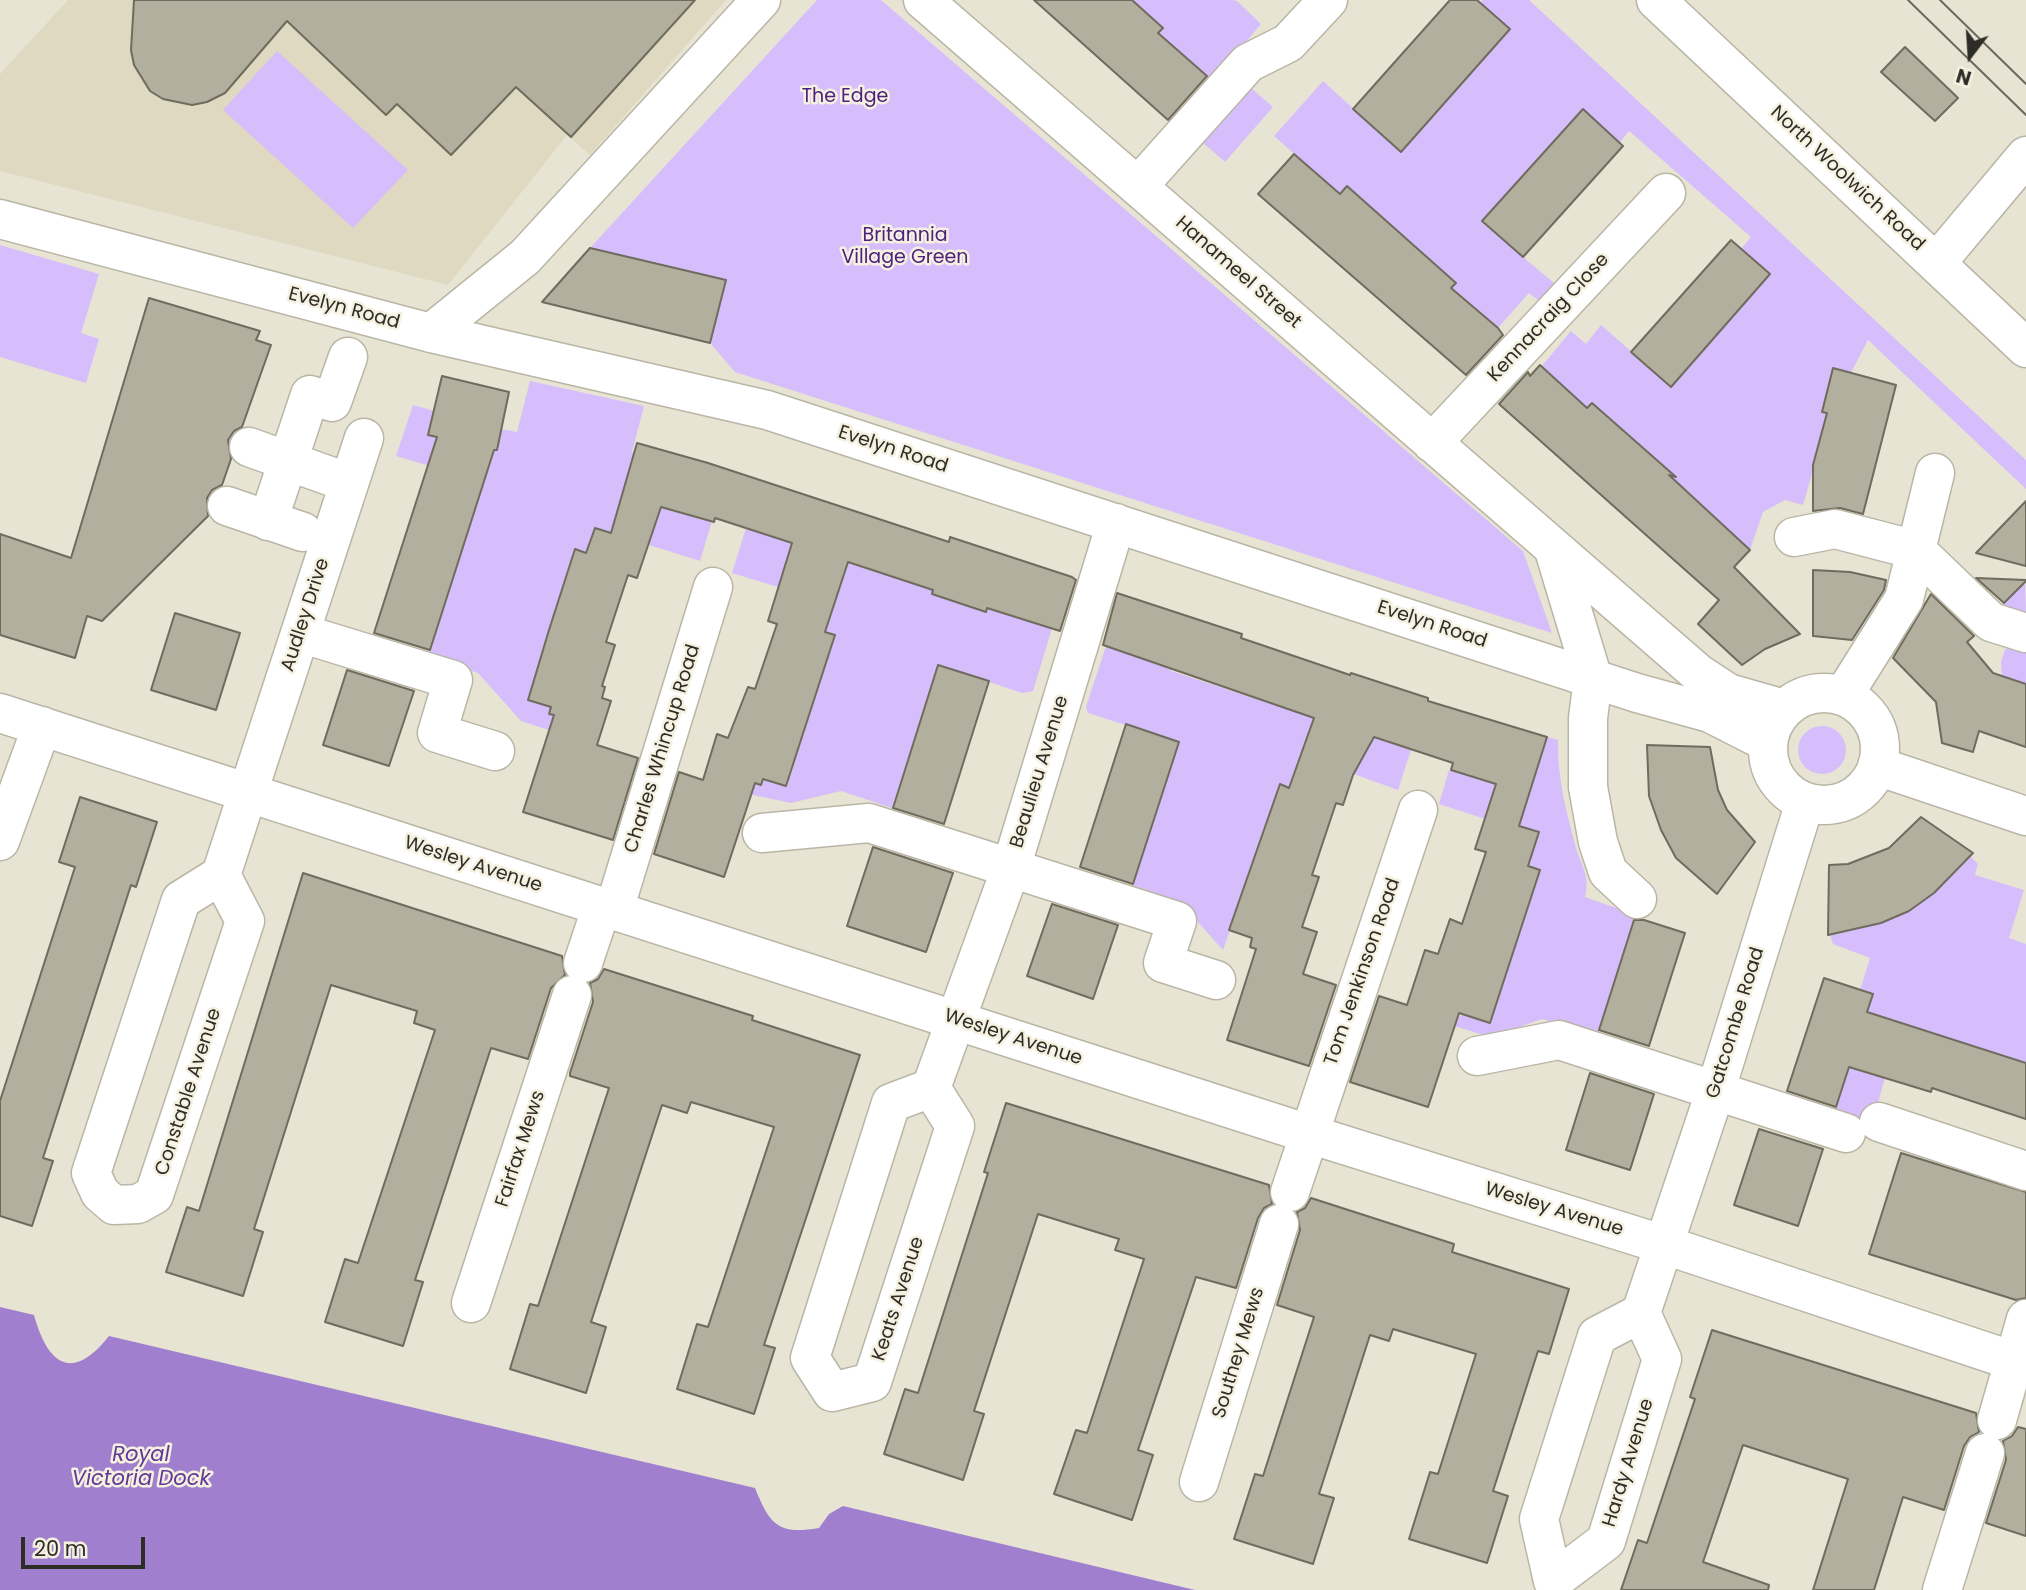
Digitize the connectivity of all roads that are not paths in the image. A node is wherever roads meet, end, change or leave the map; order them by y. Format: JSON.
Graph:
{"nodes":[{"id":1,"x":761,"y":0,"type":"edge"},
{"id":2,"x":923,"y":0,"type":"edge"},
{"id":3,"x":1328,"y":0,"type":"edge"},
{"id":4,"x":1656,"y":0,"type":"edge"},
{"id":5,"x":2026,"y":156,"type":"edge"},
{"id":6,"x":1138,"y":186,"type":"junction"},
{"id":7,"x":1666,"y":194,"type":"dead end"},
{"id":8,"x":0,"y":219,"type":"edge"},
{"id":9,"x":1937,"y":262,"type":"junction"},
{"id":10,"x":431,"y":333,"type":"junction"},
{"id":11,"x":2026,"y":348,"type":"edge"},
{"id":12,"x":348,"y":357,"type":"dead end"},
{"id":13,"x":364,"y":438,"type":"dead end"},
{"id":14,"x":1432,"y":443,"type":"junction"},
{"id":15,"x":250,"y":447,"type":"dead end"},
{"id":16,"x":289,"y":460,"type":"junction"},
{"id":17,"x":1936,"y":473,"type":"dead end"},
{"id":18,"x":349,"y":483,"type":"junction"},
{"id":19,"x":227,"y":506,"type":"dead end"},
{"id":20,"x":1116,"y":523,"type":"junction"},
{"id":21,"x":1794,"y":537,"type":"dead end"},
{"id":22,"x":1553,"y":548,"type":"junction"},
{"id":23,"x":1916,"y":550,"type":"junction"},
{"id":24,"x":713,"y":587,"type":"dead end"},
{"id":25,"x":300,"y":633,"type":"junction"},
{"id":26,"x":2026,"y":633,"type":"edge"},
{"id":27,"x":1593,"y":679,"type":"junction"},
{"id":28,"x":1843,"y":696,"type":"junction"},
{"id":29,"x":0,"y":713,"type":"edge"},
{"id":30,"x":1776,"y":725,"type":"junction"},
{"id":31,"x":42,"y":726,"type":"junction"},
{"id":32,"x":495,"y":751,"type":"dead end"},
{"id":33,"x":1877,"y":766,"type":"junction"},
{"id":34,"x":248,"y":792,"type":"junction"},
{"id":35,"x":1805,"y":802,"type":"junction"},
{"id":36,"x":1418,"y":810,"type":"dead end"},
{"id":37,"x":2026,"y":816,"type":"edge"},
{"id":38,"x":762,"y":833,"type":"dead end"},
{"id":39,"x":0,"y":841,"type":"edge"},
{"id":40,"x":1011,"y":868,"type":"junction"},
{"id":41,"x":221,"y":875,"type":"junction"},
{"id":42,"x":1637,"y":899,"type":"dead end"},
{"id":43,"x":608,"y":908,"type":"junction"},
{"id":44,"x":1216,"y":979,"type":"dead end"},
{"id":45,"x":957,"y":1018,"type":"junction"},
{"id":46,"x":1476,"y":1055,"type":"dead end"},
{"id":47,"x":931,"y":1088,"type":"junction"},
{"id":48,"x":1716,"y":1089,"type":"junction"},
{"id":49,"x":1309,"y":1134,"type":"junction"},
{"id":50,"x":2026,"y":1171,"type":"edge"},
{"id":51,"x":1665,"y":1245,"type":"junction"},
{"id":52,"x":471,"y":1303,"type":"dead end"},
{"id":53,"x":1641,"y":1313,"type":"junction"},
{"id":54,"x":2026,"y":1319,"type":"edge"},
{"id":55,"x":2020,"y":1363,"type":"edge"},
{"id":56,"x":1199,"y":1482,"type":"dead end"},
{"id":57,"x":1942,"y":1590,"type":"edge"}],
"edges":[{"from":1,"to":10,"type":"street"},
{"from":2,"to":6,"type":"street","name":"Hanameel Street"},
{"from":3,"to":6,"type":"street"},
{"from":4,"to":9,"type":"street","name":"North Woolwich Road"},
{"from":5,"to":9,"type":"street","name":"North Woolwich Road"},
{"from":6,"to":14,"type":"street","name":"Hanameel Street"},
{"from":7,"to":14,"type":"street","name":"Kennacraig Close"},
{"from":8,"to":10,"type":"street","name":"Evelyn Road"},
{"from":9,"to":11,"type":"street"},
{"from":10,"to":20,"type":"street","name":"Evelyn Road"},
{"from":12,"to":16,"type":"street"},
{"from":13,"to":18,"type":"street","name":"Audley Drive"},
{"from":14,"to":22,"type":"street","name":"Hanameel Street"},
{"from":15,"to":16,"type":"street"},
{"from":16,"to":18,"type":"street"},
{"from":16,"to":19,"type":"street"},
{"from":17,"to":23,"type":"street"},
{"from":18,"to":25,"type":"street","name":"Audley Drive"},
{"from":20,"to":27,"type":"street","name":"Evelyn Road"},
{"from":20,"to":40,"type":"street","name":"Beaulieu Avenue"},
{"from":21,"to":23,"type":"street"},
{"from":22,"to":27,"type":"street"},
{"from":22,"to":30,"type":"street","name":"Hanameel Street"},
{"from":23,"to":26,"type":"street"},
{"from":23,"to":28,"type":"street"},
{"from":24,"to":43,"type":"street","name":"Charles Whincup Road"},
{"from":25,"to":32,"type":"street"},
{"from":25,"to":34,"type":"street","name":"Audley Drive"},
{"from":27,"to":30,"type":"street","name":"Evelyn Road"},
{"from":27,"to":42,"type":"street"},
{"from":28,"to":30,"type":"street"},
{"from":28,"to":33,"type":"street"},
{"from":29,"to":31,"type":"street","name":"Wesley Avenue"},
{"from":30,"to":35,"type":"street"},
{"from":31,"to":34,"type":"street","name":"Wesley Avenue"},
{"from":31,"to":39,"type":"street"},
{"from":33,"to":35,"type":"street"},
{"from":33,"to":37,"type":"street"},
{"from":34,"to":41,"type":"street"},
{"from":34,"to":43,"type":"street","name":"Wesley Avenue"},
{"from":35,"to":48,"type":"street","name":"Gatcombe Road"},
{"from":36,"to":49,"type":"street","name":"Tom Jenkinson Road"},
{"from":38,"to":40,"type":"street"},
{"from":40,"to":44,"type":"street"},
{"from":40,"to":45,"type":"street","name":"Beaulieu Avenue"},
{"from":41,"to":41,"type":"street","name":"Constable Avenue"},
{"from":43,"to":45,"type":"street","name":"Wesley Avenue"},
{"from":43,"to":52,"type":"street","name":"Fairfax Mews"},
{"from":45,"to":47,"type":"street"},
{"from":45,"to":49,"type":"street","name":"Wesley Avenue"},
{"from":46,"to":48,"type":"street"},
{"from":47,"to":47,"type":"street","name":"Keats Avenue"},
{"from":48,"to":50,"type":"street"},
{"from":48,"to":51,"type":"street","name":"Gatcombe Road"},
{"from":49,"to":51,"type":"street","name":"Wesley Avenue"},
{"from":49,"to":56,"type":"street","name":"Southey Mews"},
{"from":51,"to":53,"type":"street"},
{"from":51,"to":55,"type":"street","name":"Wesley Avenue"},
{"from":53,"to":53,"type":"street","name":"Hardy Avenue"},
{"from":54,"to":55,"type":"street"},
{"from":55,"to":57,"type":"street"}]}
